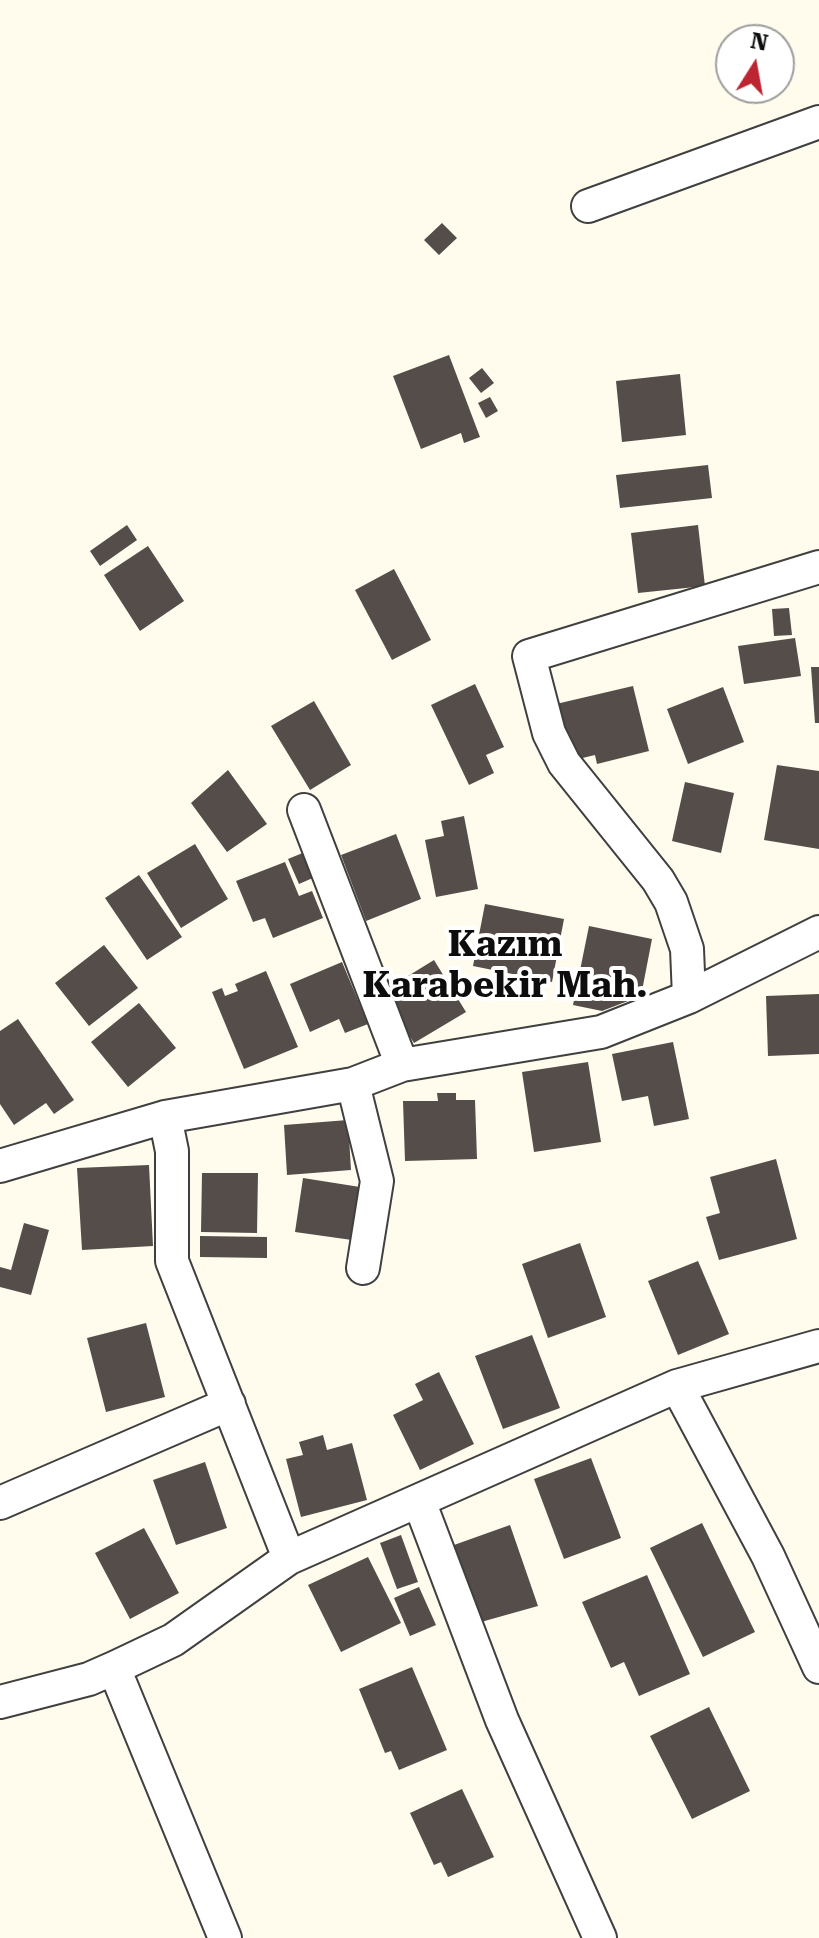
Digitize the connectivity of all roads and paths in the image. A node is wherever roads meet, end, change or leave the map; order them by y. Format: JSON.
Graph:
{"nodes":[{"id":1,"x":819,"y":122,"type":"edge"},
{"id":2,"x":588,"y":206,"type":"dead end"},
{"id":3,"x":819,"y":567,"type":"edge"},
{"id":4,"x":304,"y":810,"type":"dead end"},
{"id":5,"x":819,"y":932,"type":"edge"},
{"id":6,"x":689,"y":997,"type":"junction"},
{"id":7,"x":402,"y":1065,"type":"junction"},
{"id":8,"x":353,"y":1084,"type":"junction"},
{"id":9,"x":165,"y":1117,"type":"junction"},
{"id":10,"x":0,"y":1166,"type":"edge"},
{"id":11,"x":363,"y":1268,"type":"dead end"},
{"id":12,"x":819,"y":1346,"type":"edge"},
{"id":13,"x":677,"y":1386,"type":"junction"},
{"id":14,"x":229,"y":1404,"type":"junction"},
{"id":15,"x":419,"y":1501,"type":"junction"},
{"id":16,"x":0,"y":1503,"type":"edge"},
{"id":17,"x":289,"y":1558,"type":"junction"},
{"id":18,"x":819,"y":1667,"type":"edge"},
{"id":19,"x":114,"y":1668,"type":"junction"},
{"id":20,"x":0,"y":1702,"type":"edge"},
{"id":21,"x":225,"y":1938,"type":"edge"},
{"id":22,"x":600,"y":1938,"type":"edge"}],
"edges":[{"from":1,"to":2,"type":"street"},
{"from":3,"to":6,"type":"street"},
{"from":4,"to":7,"type":"street"},
{"from":5,"to":6,"type":"street"},
{"from":6,"to":7,"type":"street"},
{"from":7,"to":8,"type":"street"},
{"from":8,"to":9,"type":"street"},
{"from":8,"to":11,"type":"street"},
{"from":9,"to":10,"type":"street"},
{"from":9,"to":14,"type":"street"},
{"from":12,"to":13,"type":"street"},
{"from":13,"to":15,"type":"street"},
{"from":13,"to":18,"type":"street"},
{"from":14,"to":16,"type":"street"},
{"from":14,"to":17,"type":"street"},
{"from":15,"to":17,"type":"street"},
{"from":15,"to":22,"type":"street"},
{"from":17,"to":19,"type":"street"},
{"from":19,"to":20,"type":"street"},
{"from":19,"to":21,"type":"street"}]}
